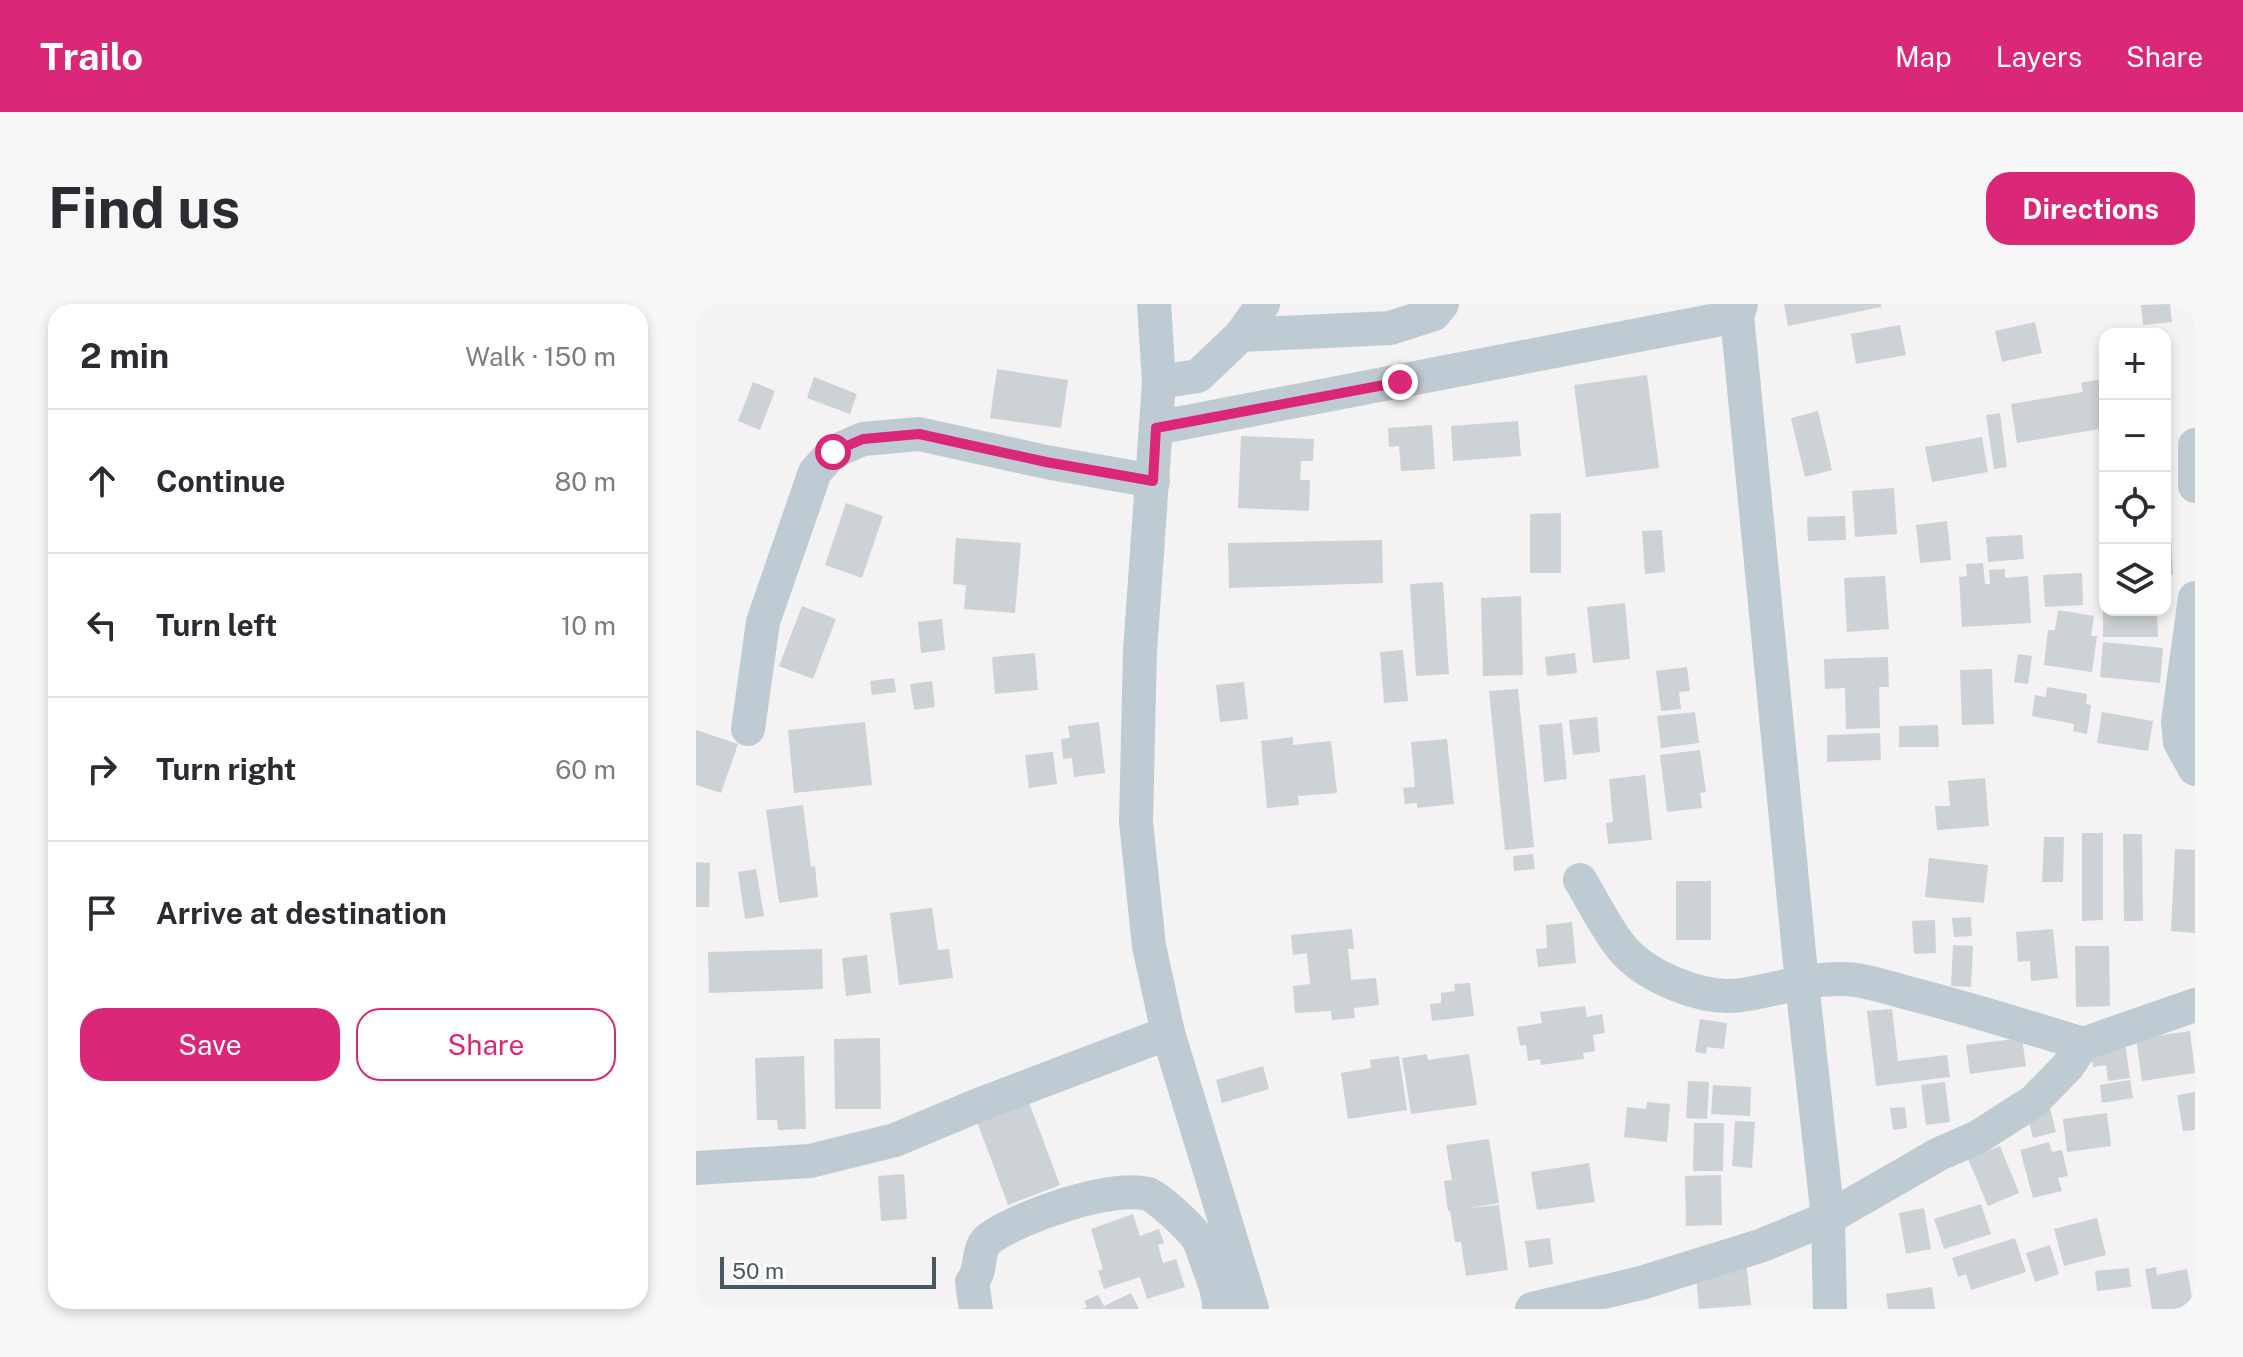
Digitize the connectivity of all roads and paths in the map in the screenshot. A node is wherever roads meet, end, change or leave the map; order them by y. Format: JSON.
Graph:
{"nodes":[{"id":1,"x":1154,"y":304,"type":"edge"},
{"id":2,"x":1263,"y":304,"type":"edge"},
{"id":3,"x":1442,"y":304,"type":"edge"},
{"id":4,"x":1739,"y":310,"type":"edge"},
{"id":5,"x":1241,"y":335,"type":"junction"},
{"id":6,"x":1159,"y":382,"type":"junction"},
{"id":7,"x":1156,"y":428,"type":"junction"},
{"id":8,"x":2195,"y":445,"type":"edge"},
{"id":9,"x":1153,"y":481,"type":"junction"},
{"id":10,"x":2195,"y":486,"type":"edge"},
{"id":11,"x":2195,"y":598,"type":"edge"},
{"id":12,"x":748,"y":729,"type":"dead end"},
{"id":13,"x":2195,"y":769,"type":"edge"},
{"id":14,"x":1580,"y":880,"type":"dead end"},
{"id":15,"x":1802,"y":983,"type":"junction"},
{"id":16,"x":2195,"y":1005,"type":"edge"},
{"id":17,"x":1168,"y":1033,"type":"junction"},
{"id":18,"x":2083,"y":1044,"type":"junction"},
{"id":19,"x":696,"y":1168,"type":"edge"},
{"id":20,"x":1828,"y":1218,"type":"junction"},
{"id":21,"x":976,"y":1309,"type":"edge"},
{"id":22,"x":1219,"y":1309,"type":"edge"},
{"id":23,"x":1252,"y":1309,"type":"edge"},
{"id":24,"x":1532,"y":1309,"type":"edge"},
{"id":25,"x":1830,"y":1309,"type":"edge"}],
"edges":[{"from":1,"to":6,"type":"street"},
{"from":2,"to":5,"type":"street"},
{"from":3,"to":5,"type":"street"},
{"from":4,"to":7,"type":"street"},
{"from":4,"to":15,"type":"street"},
{"from":5,"to":6,"type":"street"},
{"from":6,"to":7,"type":"street"},
{"from":7,"to":9,"type":"street"},
{"from":8,"to":10,"type":"street"},
{"from":9,"to":12,"type":"street"},
{"from":9,"to":17,"type":"street"},
{"from":11,"to":13,"type":"street"},
{"from":14,"to":15,"type":"street"},
{"from":15,"to":18,"type":"street"},
{"from":15,"to":20,"type":"street"},
{"from":16,"to":18,"type":"street"},
{"from":17,"to":19,"type":"street"},
{"from":17,"to":23,"type":"street"},
{"from":18,"to":20,"type":"street"},
{"from":20,"to":24,"type":"street"},
{"from":20,"to":25,"type":"street"},
{"from":21,"to":22,"type":"street"}]}
